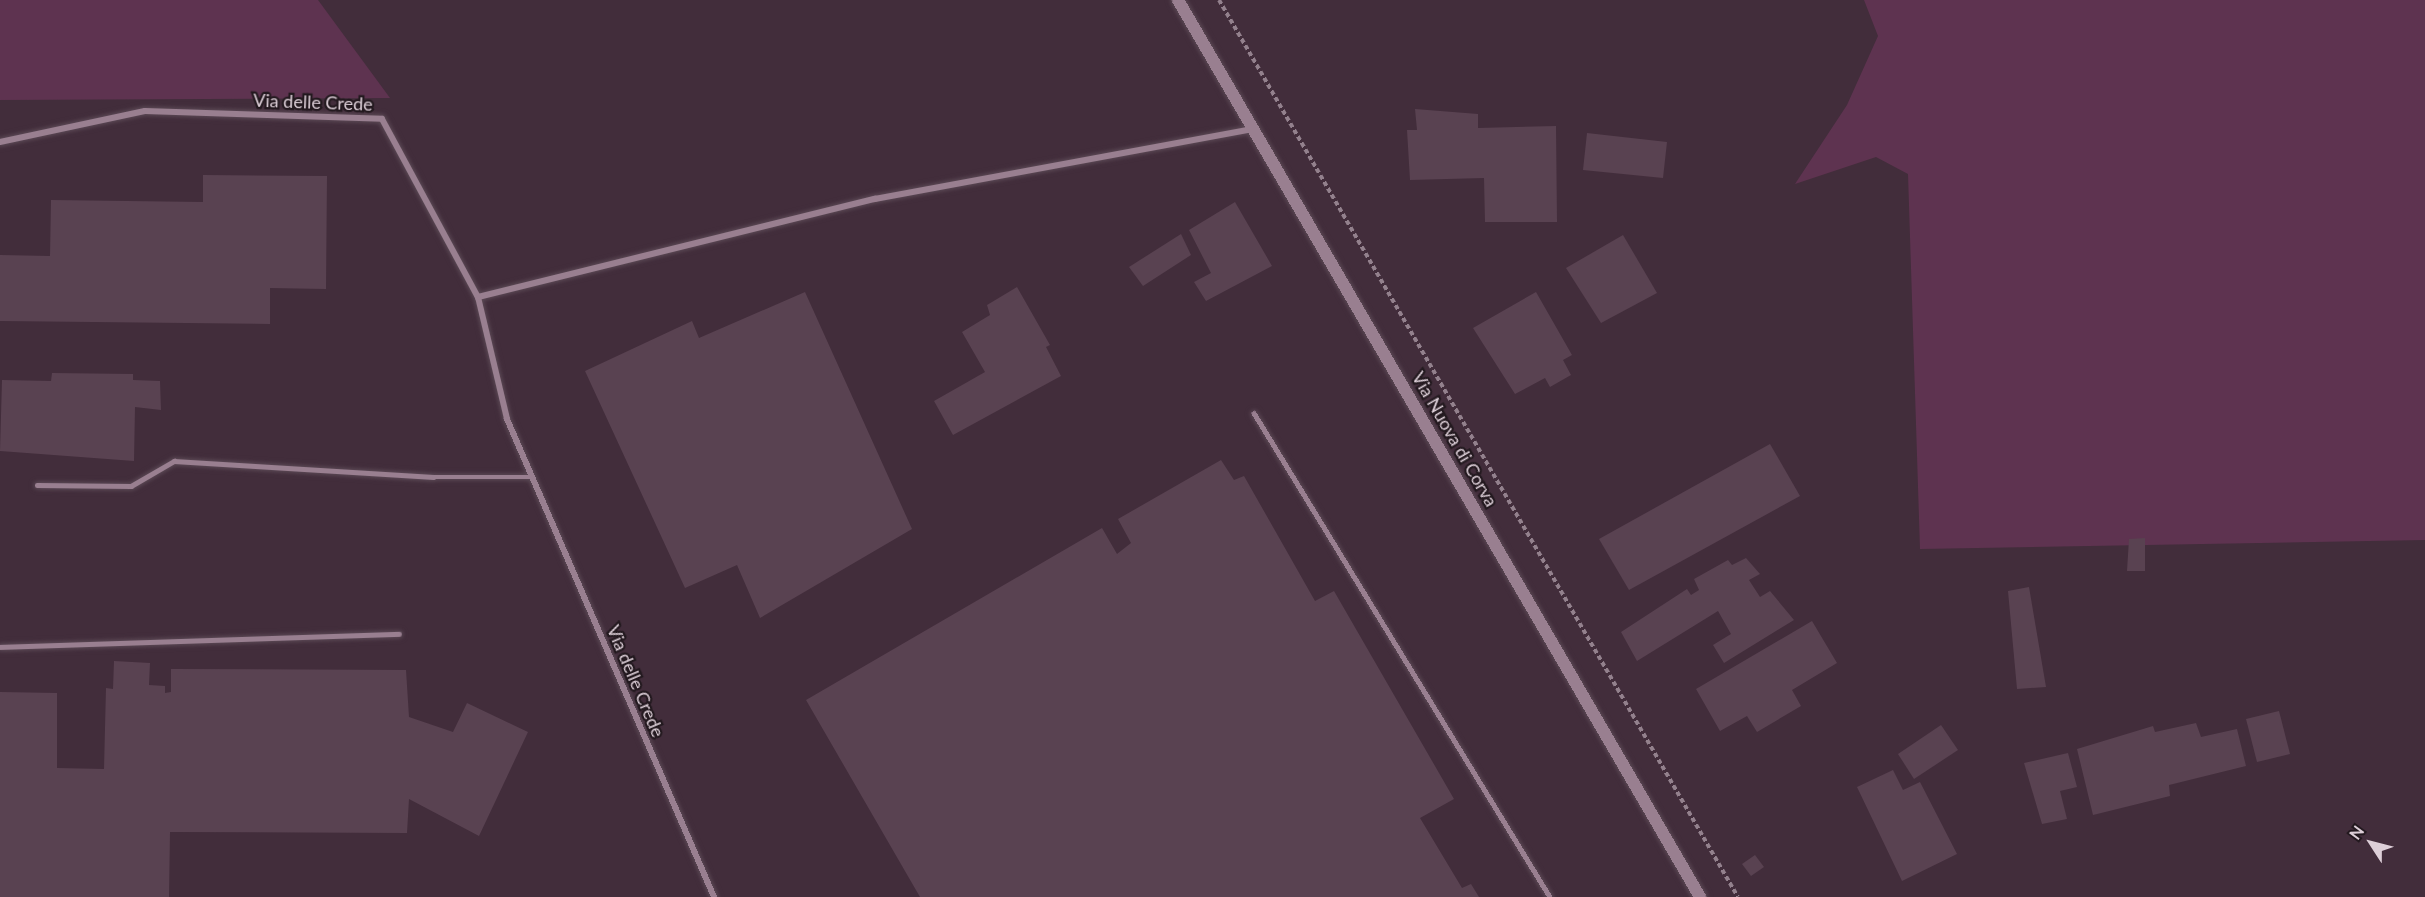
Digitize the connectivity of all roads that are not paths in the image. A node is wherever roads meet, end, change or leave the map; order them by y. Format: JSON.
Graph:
{"nodes":[{"id":1,"x":1178,"y":0,"type":"edge"},
{"id":2,"x":1253,"y":129,"type":"junction"},
{"id":3,"x":0,"y":142,"type":"edge"},
{"id":4,"x":478,"y":297,"type":"junction"},
{"id":5,"x":1254,"y":412,"type":"dead end"},
{"id":6,"x":532,"y":477,"type":"junction"},
{"id":7,"x":37,"y":485,"type":"dead end"},
{"id":8,"x":399,"y":634,"type":"dead end"},
{"id":9,"x":0,"y":647,"type":"edge"},
{"id":10,"x":714,"y":897,"type":"edge"},
{"id":11,"x":1550,"y":897,"type":"edge"},
{"id":12,"x":1700,"y":897,"type":"edge"}],
"edges":[{"from":1,"to":2,"type":"main road","name":"Via Nuova di Corva"},
{"from":2,"to":4,"type":"street"},
{"from":2,"to":12,"type":"main road","name":"Via Nuova di Corva"},
{"from":3,"to":4,"type":"street","name":"Via delle Crede"},
{"from":4,"to":6,"type":"street","name":"Via delle Crede"},
{"from":5,"to":11,"type":"lane"},
{"from":6,"to":7,"type":"lane"},
{"from":6,"to":10,"type":"street","name":"Via delle Crede"},
{"from":8,"to":9,"type":"lane"}]}
